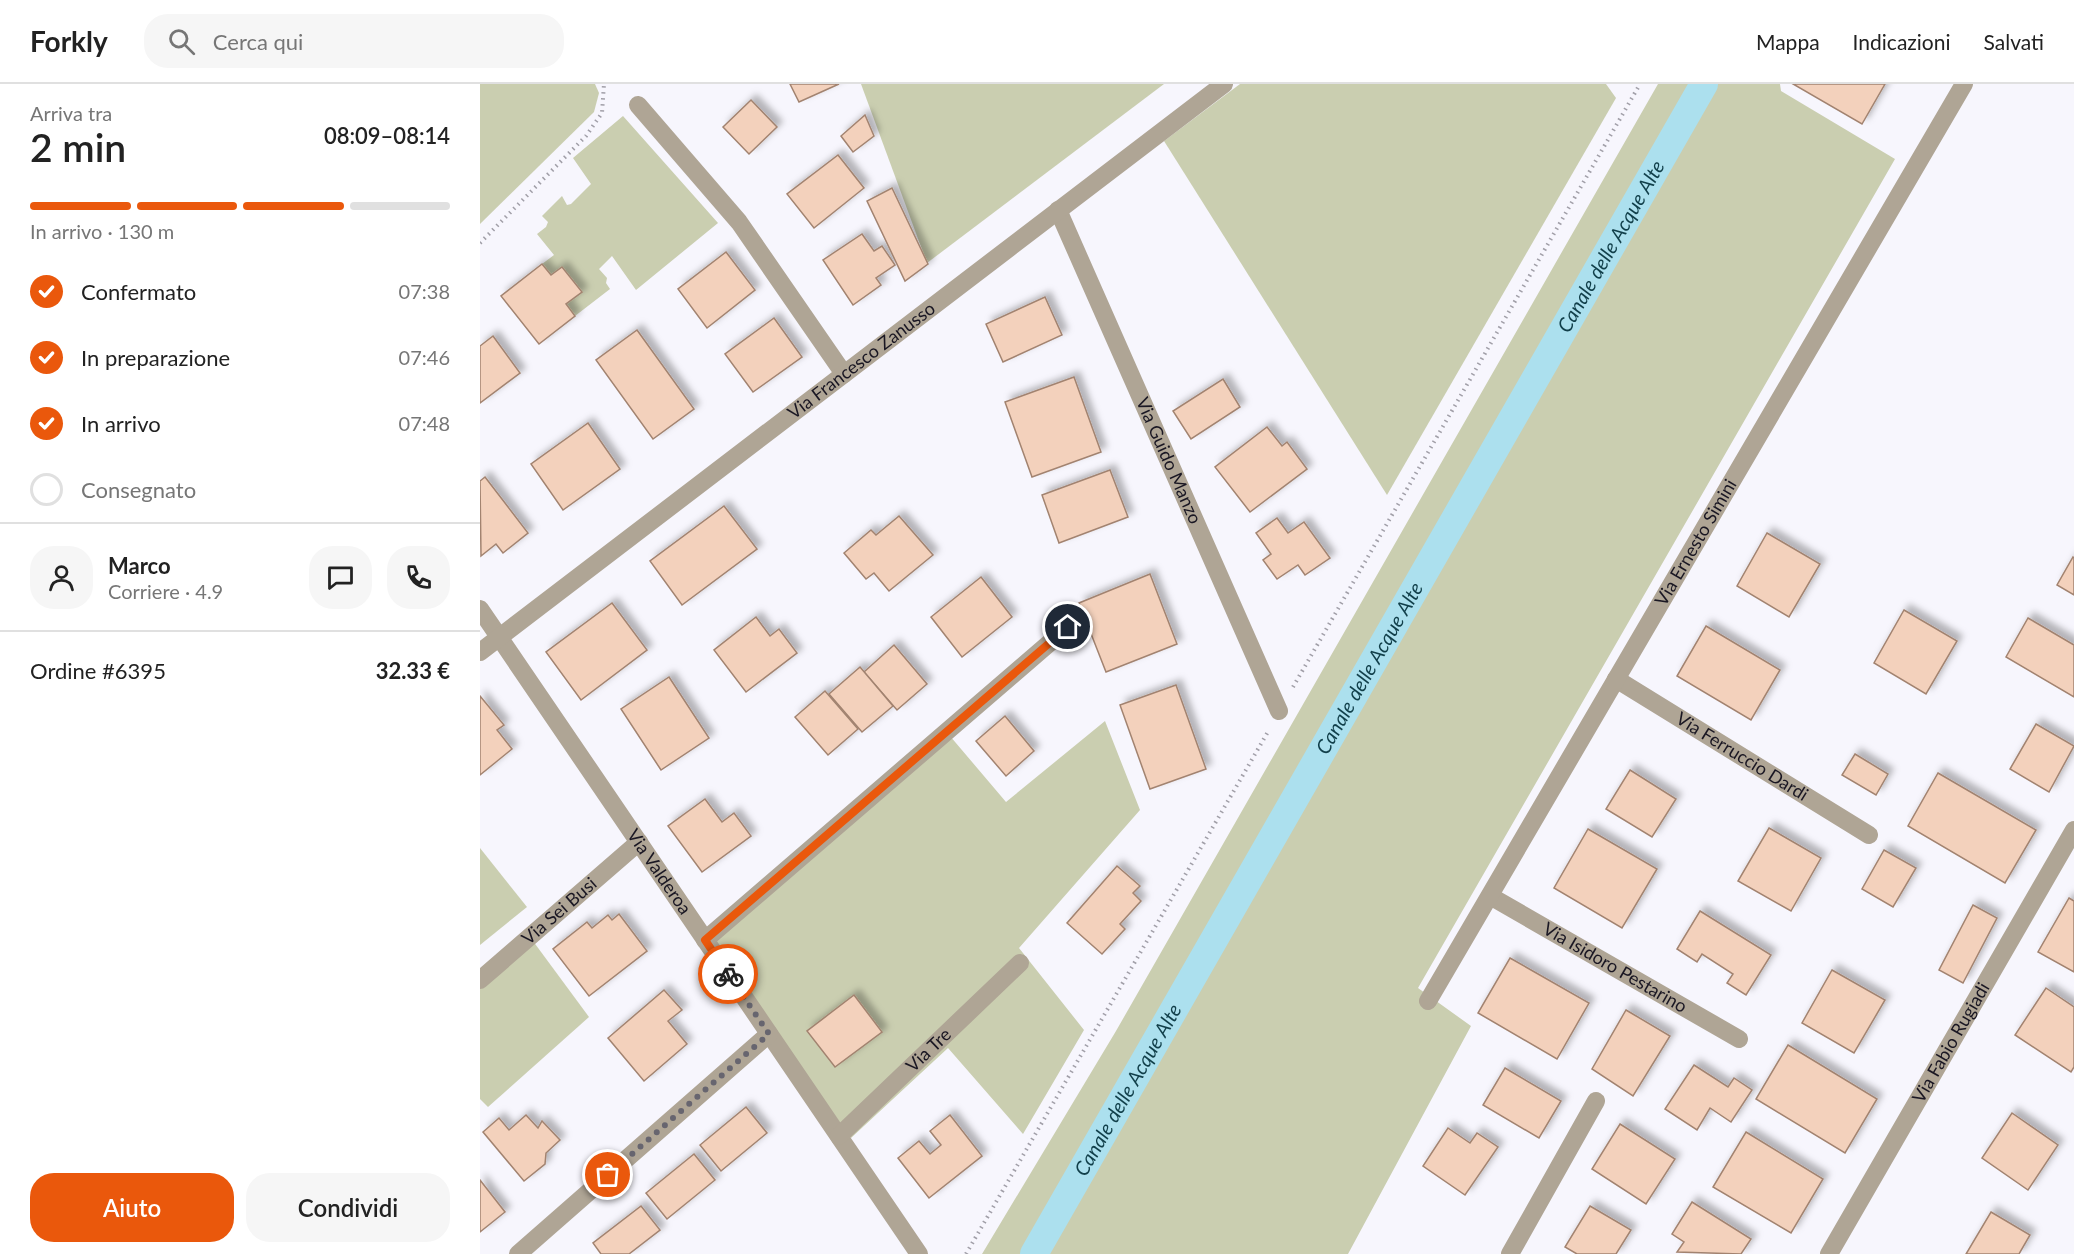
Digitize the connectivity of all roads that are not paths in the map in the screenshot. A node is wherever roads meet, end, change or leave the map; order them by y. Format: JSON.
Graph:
{"nodes":[{"id":1,"x":1224,"y":84,"type":"edge"},
{"id":2,"x":1964,"y":84,"type":"edge"},
{"id":3,"x":638,"y":105,"type":"dead end"},
{"id":4,"x":1058,"y":210,"type":"junction"},
{"id":5,"x":844,"y":374,"type":"junction"},
{"id":6,"x":480,"y":609,"type":"edge"},
{"id":7,"x":1068,"y":627,"type":"dead end"},
{"id":8,"x":499,"y":636,"type":"junction"},
{"id":9,"x":480,"y":652,"type":"edge"},
{"id":10,"x":1616,"y":679,"type":"junction"},
{"id":11,"x":1279,"y":711,"type":"road end"},
{"id":12,"x":2074,"y":830,"type":"edge"},
{"id":13,"x":1869,"y":835,"type":"dead end"},
{"id":14,"x":639,"y":842,"type":"junction"},
{"id":15,"x":1490,"y":896,"type":"junction"},
{"id":16,"x":705,"y":940,"type":"junction"},
{"id":17,"x":1020,"y":963,"type":"dead end"},
{"id":18,"x":480,"y":980,"type":"edge"},
{"id":19,"x":1428,"y":1001,"type":"dead end"},
{"id":20,"x":769,"y":1034,"type":"junction"},
{"id":21,"x":1739,"y":1039,"type":"dead end"},
{"id":22,"x":1596,"y":1101,"type":"dead end"},
{"id":23,"x":838,"y":1136,"type":"junction"},
{"id":24,"x":518,"y":1254,"type":"edge"},
{"id":25,"x":919,"y":1254,"type":"edge"},
{"id":26,"x":1510,"y":1254,"type":"edge"},
{"id":27,"x":1829,"y":1254,"type":"edge"}],
"edges":[{"from":1,"to":4,"type":"street","name":"Via Francesco Zanusso"},
{"from":2,"to":10,"type":"street","name":"Via Ernesto Simini"},
{"from":3,"to":5,"type":"street"},
{"from":4,"to":5,"type":"street","name":"Via Francesco Zanusso"},
{"from":4,"to":11,"type":"street","name":"Via Guido Manzo"},
{"from":5,"to":8,"type":"street","name":"Via Francesco Zanusso"},
{"from":6,"to":8,"type":"street","name":"Via Valderoa"},
{"from":7,"to":16,"type":"street"},
{"from":8,"to":9,"type":"street","name":"Via Francesco Zanusso"},
{"from":8,"to":14,"type":"street","name":"Via Valderoa"},
{"from":10,"to":13,"type":"street","name":"Via Ferruccio Dardi"},
{"from":10,"to":15,"type":"street","name":"Via Ernesto Simini"},
{"from":12,"to":27,"type":"street","name":"Via Fabio Rugiadi"},
{"from":14,"to":16,"type":"street","name":"Via Valderoa"},
{"from":14,"to":18,"type":"street","name":"Via Sei Busi"},
{"from":15,"to":19,"type":"street","name":"Via Ernesto Simini"},
{"from":15,"to":21,"type":"street","name":"Via Isidoro Pestarino"},
{"from":16,"to":20,"type":"street","name":"Via Valderoa"},
{"from":17,"to":23,"type":"street","name":"Via Tre"},
{"from":20,"to":23,"type":"street","name":"Via Valderoa"},
{"from":20,"to":24,"type":"street"},
{"from":22,"to":26,"type":"street"},
{"from":23,"to":25,"type":"street","name":"Via Valderoa"}]}
